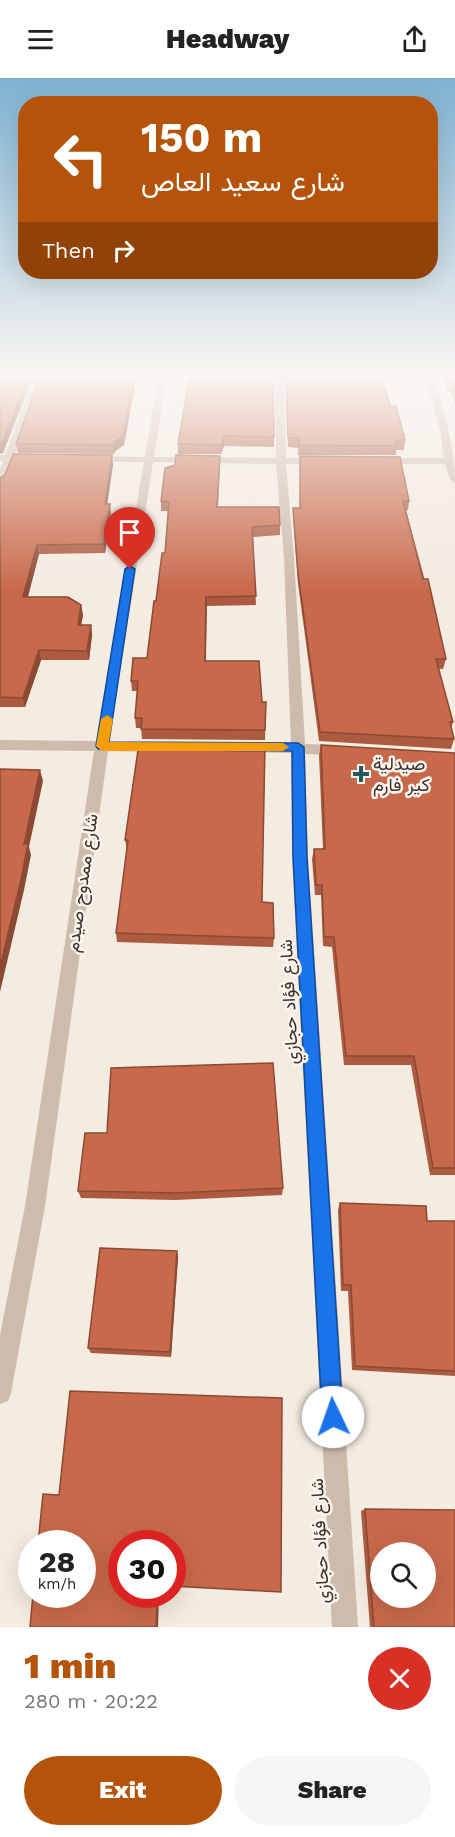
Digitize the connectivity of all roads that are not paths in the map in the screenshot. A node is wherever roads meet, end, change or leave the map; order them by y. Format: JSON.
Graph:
{"nodes":[{"id":1,"x":150,"y":446,"type":"edge"},
{"id":2,"x":281,"y":446,"type":"edge"},
{"id":3,"x":449,"y":446,"type":"edge"},
{"id":4,"x":4,"y":458,"type":"edge"},
{"id":5,"x":43,"y":458,"type":"edge"},
{"id":6,"x":78,"y":459,"type":"edge"},
{"id":7,"x":148,"y":459,"type":"junction"},
{"id":8,"x":281,"y":461,"type":"junction"},
{"id":9,"x":326,"y":461,"type":"edge"},
{"id":10,"x":371,"y":461,"type":"edge"},
{"id":11,"x":452,"y":461,"type":"edge"},
{"id":12,"x":455,"y":480,"type":"edge"},
{"id":13,"x":0,"y":483,"type":"edge"},
{"id":14,"x":0,"y":745,"type":"edge"},
{"id":15,"x":102,"y":746,"type":"junction"},
{"id":16,"x":171,"y":747,"type":"edge"},
{"id":17,"x":229,"y":747,"type":"edge"},
{"id":18,"x":298,"y":747,"type":"junction"},
{"id":19,"x":355,"y":751,"type":"edge"},
{"id":20,"x":0,"y":1393,"type":"edge"},
{"id":21,"x":345,"y":1627,"type":"edge"}],
"edges":[{"from":1,"to":7,"type":"street","name":"شارع ممدوح صيدم"},
{"from":2,"to":8,"type":"street","name":"شارع فؤاد حجازي"},
{"from":3,"to":11,"type":"street"},
{"from":4,"to":5,"type":"street"},
{"from":4,"to":13,"type":"street"},
{"from":6,"to":7,"type":"street"},
{"from":7,"to":8,"type":"street"},
{"from":7,"to":15,"type":"street","name":"شارع ممدوح صيدم"},
{"from":8,"to":9,"type":"street"},
{"from":8,"to":18,"type":"street","name":"شارع فؤاد حجازي"},
{"from":10,"to":11,"type":"street"},
{"from":11,"to":12,"type":"street"},
{"from":14,"to":15,"type":"street"},
{"from":15,"to":16,"type":"street"},
{"from":15,"to":20,"type":"street","name":"شارع ممدوح صيدم"},
{"from":17,"to":18,"type":"street"},
{"from":18,"to":19,"type":"street"},
{"from":18,"to":21,"type":"street","name":"شارع فؤاد حجازي"}]}
